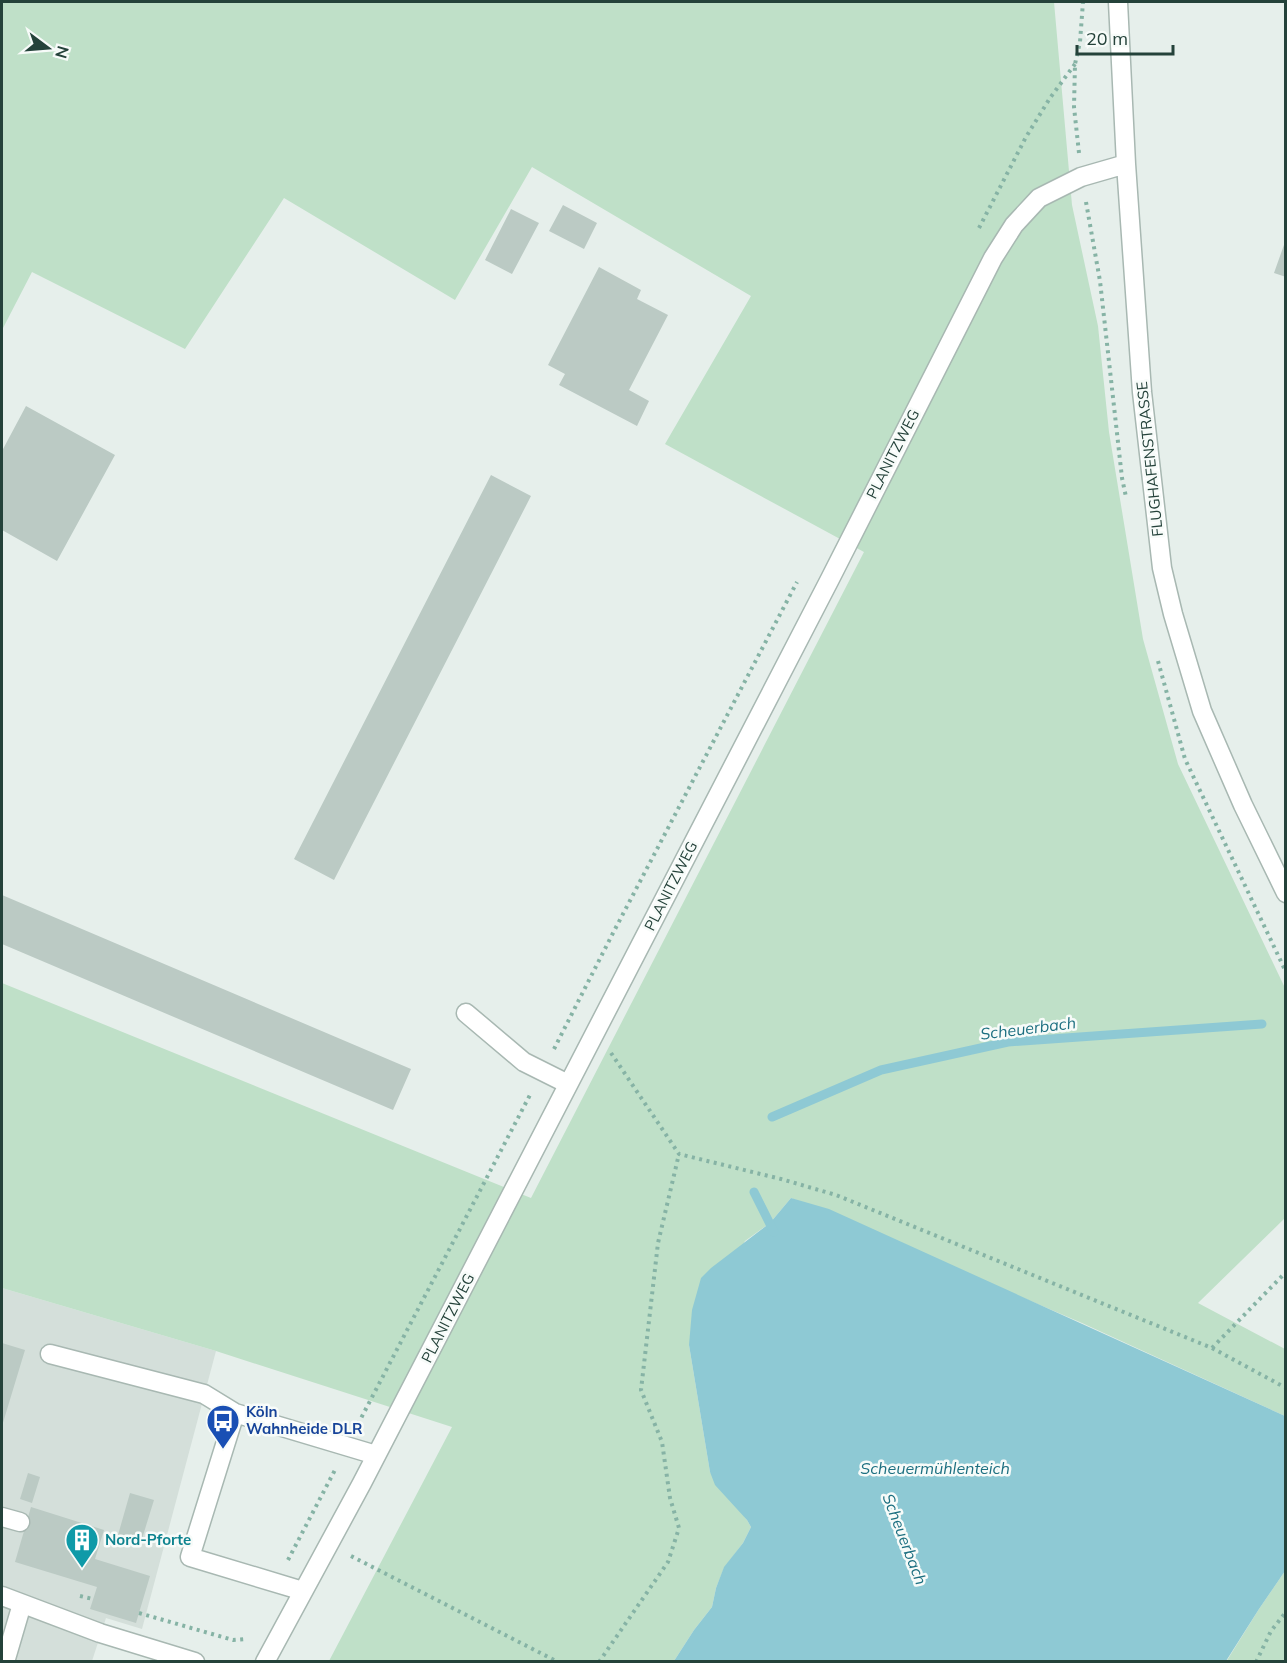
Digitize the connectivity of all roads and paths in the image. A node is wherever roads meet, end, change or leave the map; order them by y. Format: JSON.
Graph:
{"nodes":[{"id":1,"x":1083,"y":2,"type":"edge"},
{"id":2,"x":1118,"y":2,"type":"edge"},
{"id":3,"x":1126,"y":164,"type":"junction"},
{"id":4,"x":977,"y":231,"type":"dead end"},
{"id":5,"x":800,"y":577,"type":"dead end"},
{"id":6,"x":1286,"y":893,"type":"edge"},
{"id":7,"x":466,"y":1012,"type":"dead end"},
{"id":8,"x":596,"y":1030,"type":"junction"},
{"id":9,"x":543,"y":1071,"type":"junction"},
{"id":10,"x":568,"y":1084,"type":"junction"},
{"id":11,"x":679,"y":1154,"type":"junction"},
{"id":12,"x":1286,"y":1272,"type":"edge"},
{"id":13,"x":1212,"y":1348,"type":"junction"},
{"id":14,"x":50,"y":1354,"type":"dead end"},
{"id":15,"x":1286,"y":1388,"type":"edge"},
{"id":16,"x":235,"y":1413,"type":"junction"},
{"id":17,"x":347,"y":1446,"type":"junction"},
{"id":18,"x":376,"y":1455,"type":"junction"},
{"id":19,"x":2,"y":1517,"type":"edge"},
{"id":20,"x":20,"y":1522,"type":"dead end"},
{"id":21,"x":328,"y":1545,"type":"junction"},
{"id":22,"x":275,"y":1583,"type":"junction"},
{"id":23,"x":303,"y":1591,"type":"junction"},
{"id":24,"x":2,"y":1596,"type":"edge"},
{"id":25,"x":22,"y":1604,"type":"junction"},
{"id":26,"x":1286,"y":1612,"type":"edge"},
{"id":27,"x":139,"y":1613,"type":"dead end"},
{"id":28,"x":251,"y":1630,"type":"dead end"},
{"id":29,"x":246,"y":1639,"type":"junction"},
{"id":30,"x":245,"y":1650,"type":"dead end"},
{"id":31,"x":167,"y":1657,"type":"edge"},
{"id":32,"x":4,"y":1662,"type":"edge"},
{"id":33,"x":195,"y":1662,"type":"edge"},
{"id":34,"x":265,"y":1662,"type":"edge"},
{"id":35,"x":558,"y":1662,"type":"edge"},
{"id":36,"x":599,"y":1662,"type":"edge"},
{"id":37,"x":1256,"y":1662,"type":"edge"}],
"edges":[{"from":1,"to":4,"type":"path"},
{"from":2,"to":3,"type":"street","name":"FLUGHAFENSTRASSE"},
{"from":3,"to":6,"type":"street","name":"FLUGHAFENSTRASSE"},
{"from":3,"to":8,"type":"street","name":"PLANITZWEG"},
{"from":5,"to":9,"type":"path"},
{"from":7,"to":9,"type":"street"},
{"from":8,"to":10,"type":"street","name":"PLANITZWEG"},
{"from":8,"to":11,"type":"path"},
{"from":9,"to":10,"type":"street"},
{"from":9,"to":17,"type":"path"},
{"from":10,"to":18,"type":"street","name":"PLANITZWEG"},
{"from":11,"to":13,"type":"path"},
{"from":11,"to":36,"type":"path"},
{"from":12,"to":13,"type":"path"},
{"from":13,"to":15,"type":"path"},
{"from":14,"to":16,"type":"street"},
{"from":16,"to":17,"type":"street"},
{"from":16,"to":22,"type":"street"},
{"from":17,"to":18,"type":"street"},
{"from":17,"to":22,"type":"path"},
{"from":18,"to":21,"type":"street","name":"PLANITZWEG"},
{"from":19,"to":20,"type":"street"},
{"from":21,"to":23,"type":"street","name":"PLANITZWEG"},
{"from":21,"to":35,"type":"path"},
{"from":22,"to":23,"type":"street"},
{"from":23,"to":34,"type":"street","name":"PLANITZWEG"},
{"from":24,"to":25,"type":"street"},
{"from":25,"to":31,"type":"street"},
{"from":25,"to":32,"type":"street"},
{"from":26,"to":37,"type":"path"},
{"from":27,"to":29,"type":"path"},
{"from":28,"to":29,"type":"path"},
{"from":29,"to":30,"type":"path"},
{"from":31,"to":33,"type":"street"}]}
